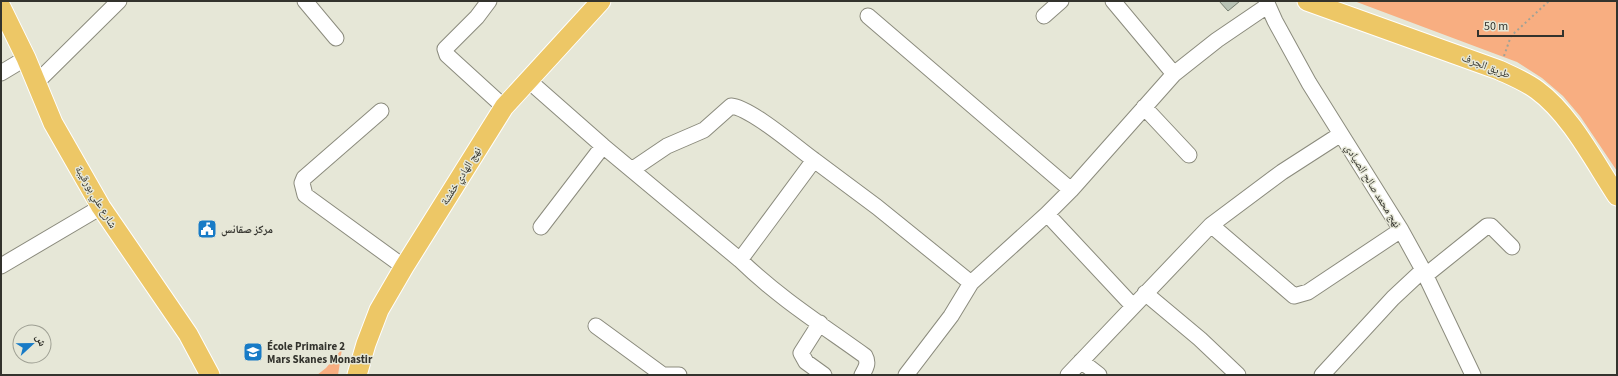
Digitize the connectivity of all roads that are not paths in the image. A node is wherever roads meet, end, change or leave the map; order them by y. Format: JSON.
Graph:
{"nodes":[{"id":1,"x":305,"y":1,"type":"edge"},
{"id":2,"x":489,"y":1,"type":"edge"},
{"id":3,"x":601,"y":1,"type":"edge"},
{"id":4,"x":1061,"y":1,"type":"edge"},
{"id":5,"x":1113,"y":1,"type":"edge"},
{"id":6,"x":1307,"y":1,"type":"edge"},
{"id":7,"x":1267,"y":3,"type":"edge"},
{"id":8,"x":109,"y":5,"type":"edge"},
{"id":9,"x":1,"y":7,"type":"edge"},
{"id":10,"x":868,"y":16,"type":"dead end"},
{"id":11,"x":1044,"y":16,"type":"dead end"},
{"id":12,"x":336,"y":38,"type":"dead end"},
{"id":13,"x":26,"y":58,"type":"junction"},
{"id":14,"x":1,"y":73,"type":"edge"},
{"id":15,"x":1174,"y":74,"type":"junction"},
{"id":16,"x":528,"y":80,"type":"junction"},
{"id":17,"x":36,"y":84,"type":"junction"},
{"id":18,"x":504,"y":107,"type":"junction"},
{"id":19,"x":1144,"y":107,"type":"junction"},
{"id":20,"x":381,"y":111,"type":"dead end"},
{"id":21,"x":1341,"y":134,"type":"junction"},
{"id":22,"x":603,"y":146,"type":"junction"},
{"id":23,"x":1189,"y":155,"type":"dead end"},
{"id":24,"x":814,"y":160,"type":"junction"},
{"id":25,"x":633,"y":169,"type":"junction"},
{"id":26,"x":1071,"y":190,"type":"junction"},
{"id":27,"x":1617,"y":196,"type":"edge"},
{"id":28,"x":101,"y":207,"type":"junction"},
{"id":29,"x":1047,"y":214,"type":"junction"},
{"id":30,"x":1211,"y":225,"type":"junction"},
{"id":31,"x":541,"y":227,"type":"dead end"},
{"id":32,"x":1400,"y":230,"type":"junction"},
{"id":33,"x":1512,"y":247,"type":"dead end"},
{"id":34,"x":740,"y":260,"type":"junction"},
{"id":35,"x":1,"y":266,"type":"edge"},
{"id":36,"x":404,"y":267,"type":"junction"},
{"id":37,"x":1424,"y":273,"type":"junction"},
{"id":38,"x":971,"y":283,"type":"junction"},
{"id":39,"x":1145,"y":293,"type":"junction"},
{"id":40,"x":1132,"y":305,"type":"junction"},
{"id":41,"x":820,"y":323,"type":"junction"},
{"id":42,"x":596,"y":326,"type":"dead end"},
{"id":43,"x":1080,"y":361,"type":"junction"},
{"id":44,"x":210,"y":375,"type":"edge"},
{"id":45,"x":357,"y":375,"type":"edge"},
{"id":46,"x":663,"y":375,"type":"edge"},
{"id":47,"x":679,"y":375,"type":"edge"},
{"id":48,"x":824,"y":375,"type":"edge"},
{"id":49,"x":862,"y":375,"type":"edge"},
{"id":50,"x":906,"y":375,"type":"edge"},
{"id":51,"x":1068,"y":375,"type":"edge"},
{"id":52,"x":1099,"y":375,"type":"edge"},
{"id":53,"x":1238,"y":375,"type":"edge"},
{"id":54,"x":1322,"y":375,"type":"edge"},
{"id":55,"x":1473,"y":375,"type":"edge"}],
"edges":[{"from":1,"to":12,"type":"street"},
{"from":2,"to":18,"type":"street"},
{"from":3,"to":16,"type":"main road","name":"نهج الهادي خفشة"},
{"from":4,"to":11,"type":"street"},
{"from":5,"to":15,"type":"street"},
{"from":6,"to":27,"type":"main road","name":"طريق الجرف"},
{"from":7,"to":15,"type":"street"},
{"from":7,"to":21,"type":"street","name":"نهج محمد صالح الصيادي"},
{"from":8,"to":17,"type":"street"},
{"from":9,"to":13,"type":"main road","name":"شارع علي بورقيبة"},
{"from":10,"to":26,"type":"street"},
{"from":13,"to":14,"type":"street"},
{"from":13,"to":17,"type":"main road","name":"شارع علي بورقيبة"},
{"from":15,"to":19,"type":"street"},
{"from":16,"to":18,"type":"main road","name":"نهج الهادي خفشة"},
{"from":16,"to":22,"type":"street"},
{"from":17,"to":28,"type":"main road","name":"شارع علي بورقيبة"},
{"from":18,"to":36,"type":"main road","name":"نهج الهادي خفشة"},
{"from":19,"to":23,"type":"street"},
{"from":19,"to":26,"type":"street"},
{"from":20,"to":36,"type":"street"},
{"from":21,"to":30,"type":"street"},
{"from":21,"to":32,"type":"street","name":"نهج محمد صالح الصيادي"},
{"from":22,"to":25,"type":"street"},
{"from":22,"to":31,"type":"street"},
{"from":24,"to":25,"type":"street"},
{"from":24,"to":34,"type":"street"},
{"from":24,"to":38,"type":"street"},
{"from":25,"to":34,"type":"street"},
{"from":26,"to":29,"type":"street"},
{"from":28,"to":35,"type":"street"},
{"from":28,"to":44,"type":"main road","name":"شارع علي بورقيبة"},
{"from":29,"to":38,"type":"street"},
{"from":29,"to":40,"type":"street"},
{"from":30,"to":32,"type":"street"},
{"from":30,"to":39,"type":"street"},
{"from":32,"to":37,"type":"street","name":"نهج محمد صالح الصيادي"},
{"from":33,"to":37,"type":"street"},
{"from":34,"to":41,"type":"street"},
{"from":36,"to":45,"type":"main road","name":"نهج الهادي خفشة"},
{"from":37,"to":54,"type":"street"},
{"from":37,"to":55,"type":"street","name":"نهج محمد صالح الصيادي"},
{"from":38,"to":50,"type":"street"},
{"from":39,"to":40,"type":"street"},
{"from":39,"to":53,"type":"street"},
{"from":40,"to":43,"type":"street"},
{"from":41,"to":48,"type":"street"},
{"from":41,"to":49,"type":"street"},
{"from":42,"to":46,"type":"street"},
{"from":43,"to":51,"type":"street"},
{"from":43,"to":52,"type":"street"},
{"from":46,"to":47,"type":"street"}]}
